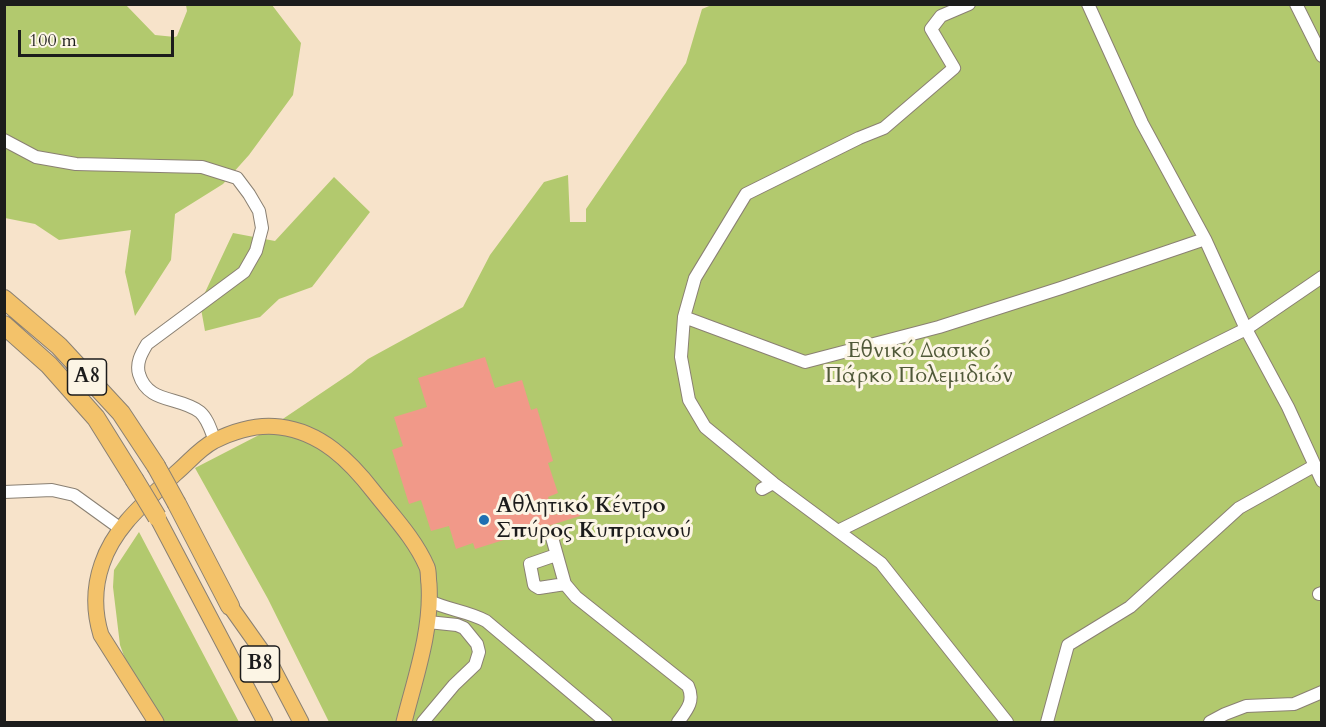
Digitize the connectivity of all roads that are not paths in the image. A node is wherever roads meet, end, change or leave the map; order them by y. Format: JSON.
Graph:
{"nodes":[{"id":1,"x":969,"y":4,"type":"edge"},
{"id":2,"x":1088,"y":4,"type":"edge"},
{"id":3,"x":1296,"y":4,"type":"edge"},
{"id":4,"x":1322,"y":56,"type":"edge"},
{"id":5,"x":4,"y":140,"type":"edge"},
{"id":6,"x":1205,"y":239,"type":"junction"},
{"id":7,"x":1322,"y":277,"type":"edge"},
{"id":8,"x":4,"y":299,"type":"edge"},
{"id":9,"x":684,"y":317,"type":"junction"},
{"id":10,"x":4,"y":325,"type":"edge"},
{"id":11,"x":1246,"y":329,"type":"junction"},
{"id":12,"x":215,"y":441,"type":"junction"},
{"id":13,"x":156,"y":466,"type":"joint"},
{"id":14,"x":1314,"y":466,"type":"junction"},
{"id":15,"x":134,"y":479,"type":"joint"},
{"id":16,"x":1322,"y":481,"type":"edge"},
{"id":17,"x":4,"y":492,"type":"edge"},
{"id":18,"x":157,"y":517,"type":"joint"},
{"id":19,"x":121,"y":530,"type":"junction"},
{"id":20,"x":838,"y":531,"type":"junction"},
{"id":21,"x":551,"y":534,"type":"dead end"},
{"id":22,"x":556,"y":555,"type":"junction"},
{"id":23,"x":565,"y":584,"type":"junction"},
{"id":24,"x":430,"y":601,"type":"junction"},
{"id":25,"x":230,"y":606,"type":"junction"},
{"id":26,"x":428,"y":622,"type":"junction"},
{"id":27,"x":1322,"y":692,"type":"edge"},
{"id":28,"x":156,"y":723,"type":"edge"},
{"id":29,"x":263,"y":723,"type":"edge"},
{"id":30,"x":290,"y":723,"type":"edge"},
{"id":31,"x":301,"y":723,"type":"edge"},
{"id":32,"x":404,"y":723,"type":"edge"},
{"id":33,"x":423,"y":723,"type":"edge"},
{"id":34,"x":606,"y":723,"type":"edge"},
{"id":35,"x":678,"y":723,"type":"edge"},
{"id":36,"x":1007,"y":723,"type":"edge"},
{"id":37,"x":1047,"y":723,"type":"edge"},
{"id":38,"x":1210,"y":723,"type":"edge"}],
"edges":[{"from":1,"to":9,"type":"street"},
{"from":2,"to":6,"type":"street"},
{"from":3,"to":4,"type":"street"},
{"from":5,"to":12,"type":"street"},
{"from":6,"to":9,"type":"street"},
{"from":6,"to":11,"type":"street"},
{"from":7,"to":11,"type":"street"},
{"from":8,"to":13,"type":"highway","number":"A8"},
{"from":9,"to":20,"type":"street"},
{"from":10,"to":15,"type":"highway","number":"A8"},
{"from":11,"to":14,"type":"street"},
{"from":11,"to":20,"type":"street"},
{"from":12,"to":19,"type":"main road"},
{"from":12,"to":24,"type":"main road"},
{"from":13,"to":25,"type":"highway","number":"B8","bridge":true},
{"from":14,"to":16,"type":"street"},
{"from":14,"to":37,"type":"street"},
{"from":15,"to":18,"type":"highway","number":"B8","bridge":true},
{"from":17,"to":19,"type":"street"},
{"from":18,"to":29,"type":"main road","number":"B8"},
{"from":19,"to":28,"type":"main road"},
{"from":20,"to":36,"type":"street"},
{"from":21,"to":22,"type":"street"},
{"from":22,"to":23,"type":"street"},
{"from":22,"to":23,"type":"street"},
{"from":23,"to":35,"type":"street"},
{"from":24,"to":26,"type":"main road"},
{"from":24,"to":34,"type":"street"},
{"from":25,"to":30,"type":"main road","number":"B8"},
{"from":25,"to":31,"type":"main road"},
{"from":26,"to":32,"type":"main road"},
{"from":26,"to":33,"type":"street"},
{"from":27,"to":38,"type":"street"}]}
